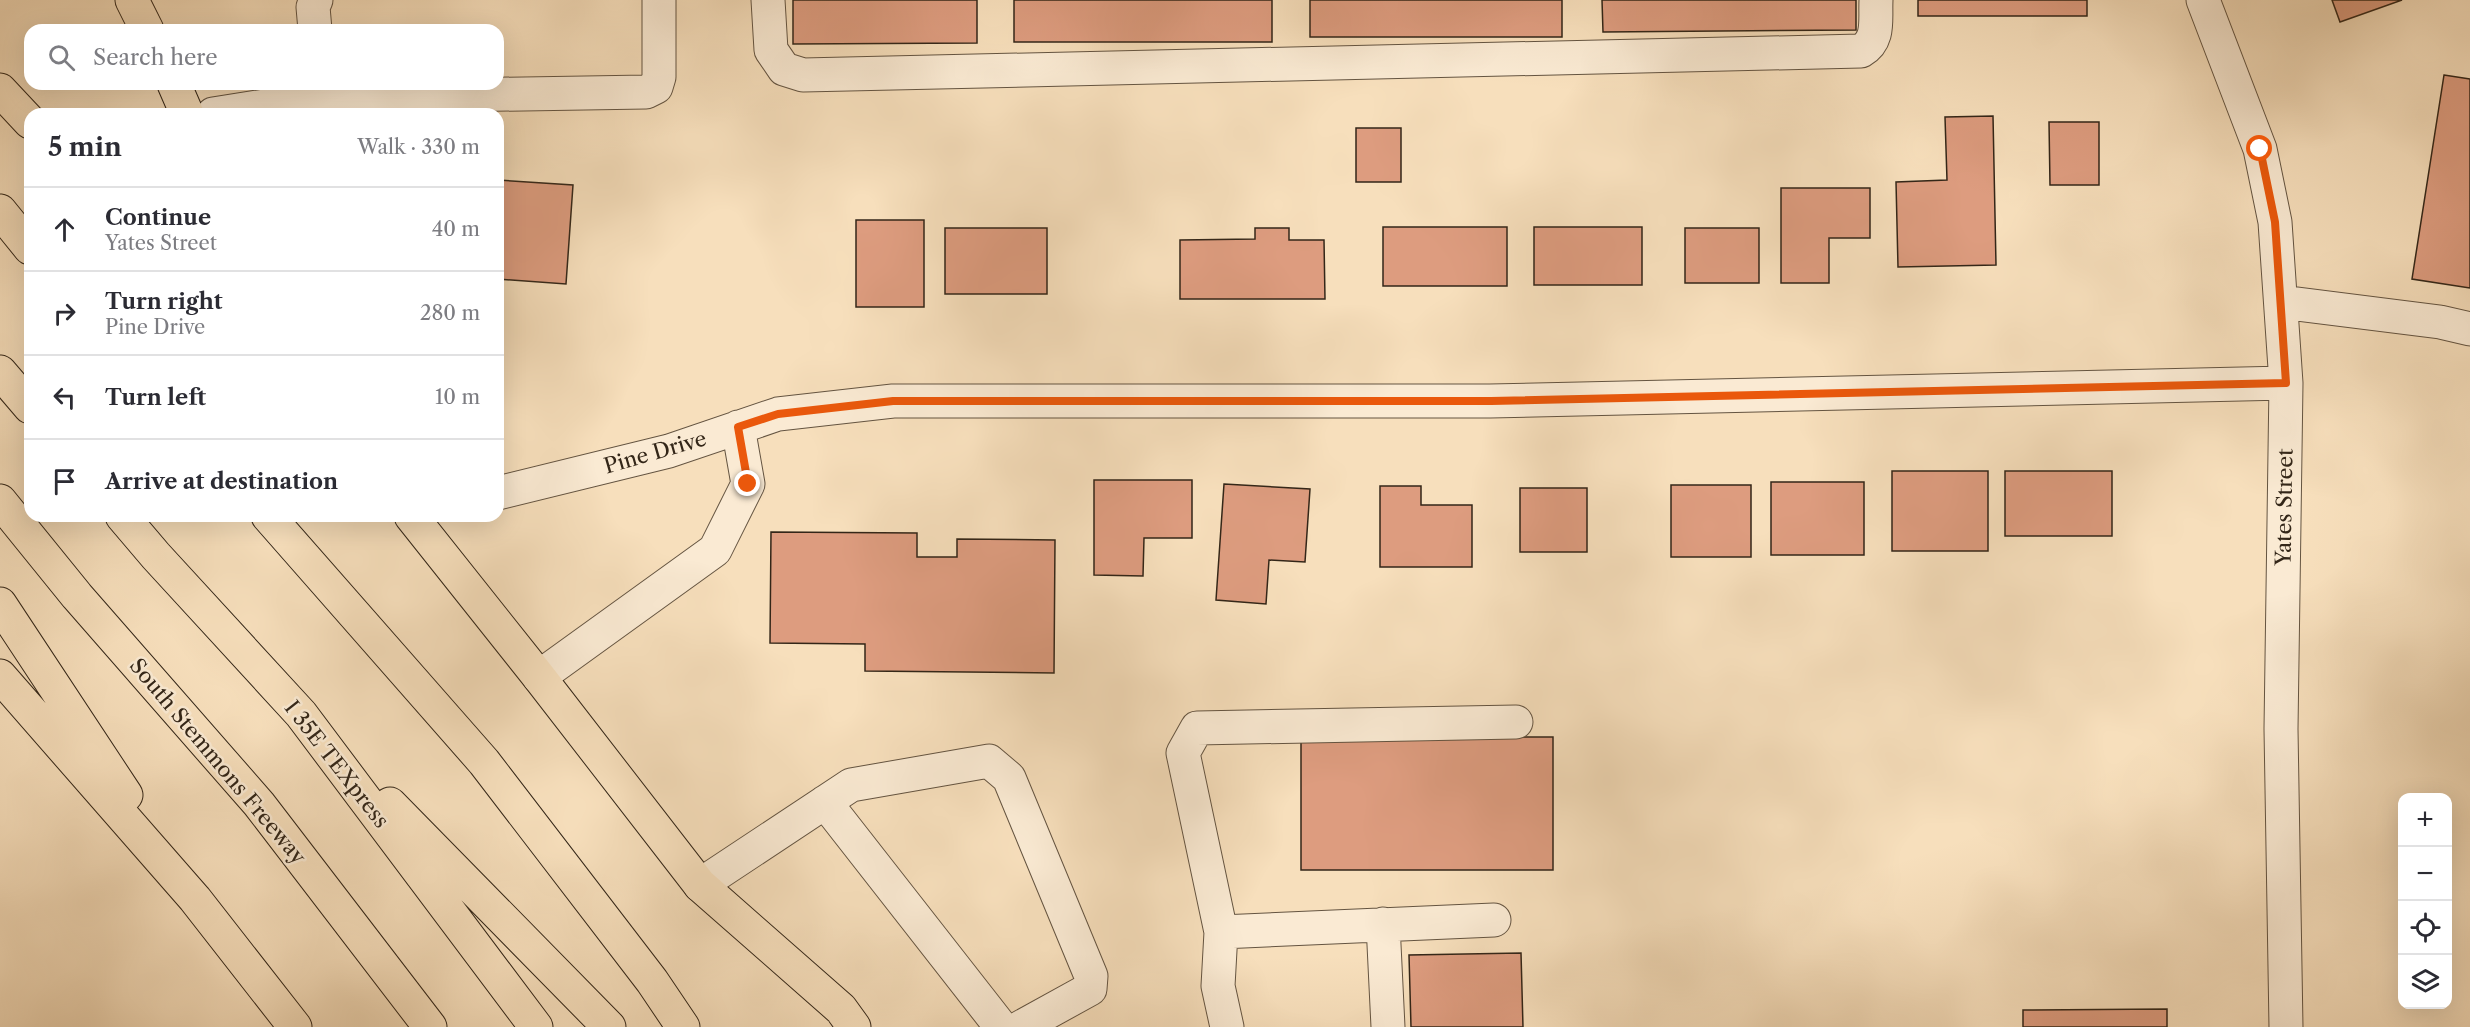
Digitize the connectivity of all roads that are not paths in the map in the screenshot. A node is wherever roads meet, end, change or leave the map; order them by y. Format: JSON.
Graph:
{"nodes":[{"id":1,"x":132,"y":0,"type":"edge"},
{"id":2,"x":315,"y":0,"type":"edge"},
{"id":3,"x":659,"y":0,"type":"edge"},
{"id":4,"x":768,"y":0,"type":"edge"},
{"id":5,"x":1875,"y":0,"type":"edge"},
{"id":6,"x":2203,"y":0,"type":"edge"},
{"id":7,"x":144,"y":24,"type":"edge"},
{"id":8,"x":314,"y":24,"type":"edge"},
{"id":9,"x":0,"y":90,"type":"edge"},
{"id":10,"x":177,"y":90,"type":"edge"},
{"id":11,"x":324,"y":98,"type":"edge"},
{"id":12,"x":184,"y":108,"type":"edge"},
{"id":13,"x":255,"y":108,"type":"edge"},
{"id":14,"x":24,"y":116,"type":"edge"},
{"id":15,"x":0,"y":211,"type":"edge"},
{"id":16,"x":24,"y":241,"type":"edge"},
{"id":17,"x":2281,"y":302,"type":"junction"},
{"id":18,"x":2470,"y":329,"type":"edge"},
{"id":19,"x":0,"y":372,"type":"edge"},
{"id":20,"x":2286,"y":383,"type":"junction"},
{"id":21,"x":24,"y":400,"type":"edge"},
{"id":22,"x":738,"y":427,"type":"junction"},
{"id":23,"x":504,"y":492,"type":"edge"},
{"id":24,"x":0,"y":501,"type":"edge"},
{"id":25,"x":127,"y":522,"type":"edge"},
{"id":26,"x":273,"y":522,"type":"edge"},
{"id":27,"x":416,"y":522,"type":"edge"},
{"id":28,"x":0,"y":604,"type":"edge"},
{"id":29,"x":0,"y":676,"type":"edge"},
{"id":30,"x":539,"y":677,"type":"junction"},
{"id":31,"x":301,"y":714,"type":"junction"},
{"id":32,"x":1516,"y":722,"type":"dead end"},
{"id":33,"x":825,"y":802,"type":"junction"},
{"id":34,"x":700,"y":885,"type":"junction"},
{"id":35,"x":195,"y":899,"type":"junction"},
{"id":36,"x":1494,"y":920,"type":"dead end"},
{"id":37,"x":1383,"y":924,"type":"junction"},
{"id":38,"x":1221,"y":932,"type":"junction"},
{"id":39,"x":295,"y":1027,"type":"edge"},
{"id":40,"x":430,"y":1027,"type":"edge"},
{"id":41,"x":536,"y":1027,"type":"edge"},
{"id":42,"x":609,"y":1027,"type":"edge"},
{"id":43,"x":683,"y":1027,"type":"edge"},
{"id":44,"x":854,"y":1027,"type":"edge"},
{"id":45,"x":1001,"y":1027,"type":"edge"},
{"id":46,"x":1021,"y":1027,"type":"edge"},
{"id":47,"x":1227,"y":1027,"type":"edge"},
{"id":48,"x":1388,"y":1027,"type":"edge"},
{"id":49,"x":2286,"y":1027,"type":"edge"}],
"edges":[{"from":1,"to":7,"type":"main road"},
{"from":2,"to":8,"type":"street"},
{"from":3,"to":11,"type":"street"},
{"from":4,"to":5,"type":"street"},
{"from":6,"to":17,"type":"street","name":"Yates Street"},
{"from":9,"to":14,"type":"main road"},
{"from":10,"to":12,"type":"main road"},
{"from":11,"to":13,"type":"street"},
{"from":15,"to":16,"type":"main road"},
{"from":17,"to":18,"type":"street"},
{"from":17,"to":20,"type":"street","name":"Yates Street"},
{"from":19,"to":21,"type":"main road"},
{"from":20,"to":22,"type":"street","name":"Pine Drive"},
{"from":20,"to":49,"type":"street","name":"Yates Street"},
{"from":22,"to":23,"type":"street","name":"Pine Drive"},
{"from":22,"to":30,"type":"street"},
{"from":24,"to":40,"type":"main road","name":"South Stemmons Freeway"},
{"from":25,"to":31,"type":"main road","name":"I 35E TEXpress"},
{"from":26,"to":43,"type":"main road"},
{"from":27,"to":30,"type":"main road"},
{"from":28,"to":35,"type":"main road"},
{"from":29,"to":35,"type":"main road"},
{"from":30,"to":34,"type":"main road"},
{"from":31,"to":41,"type":"main road","name":"I 35E TEXpress"},
{"from":31,"to":42,"type":"main road"},
{"from":32,"to":38,"type":"street"},
{"from":33,"to":34,"type":"street"},
{"from":33,"to":45,"type":"street"},
{"from":33,"to":46,"type":"street"},
{"from":34,"to":44,"type":"main road"},
{"from":35,"to":39,"type":"main road"},
{"from":36,"to":37,"type":"street"},
{"from":37,"to":38,"type":"street"},
{"from":37,"to":48,"type":"street"},
{"from":38,"to":47,"type":"street"}]}
